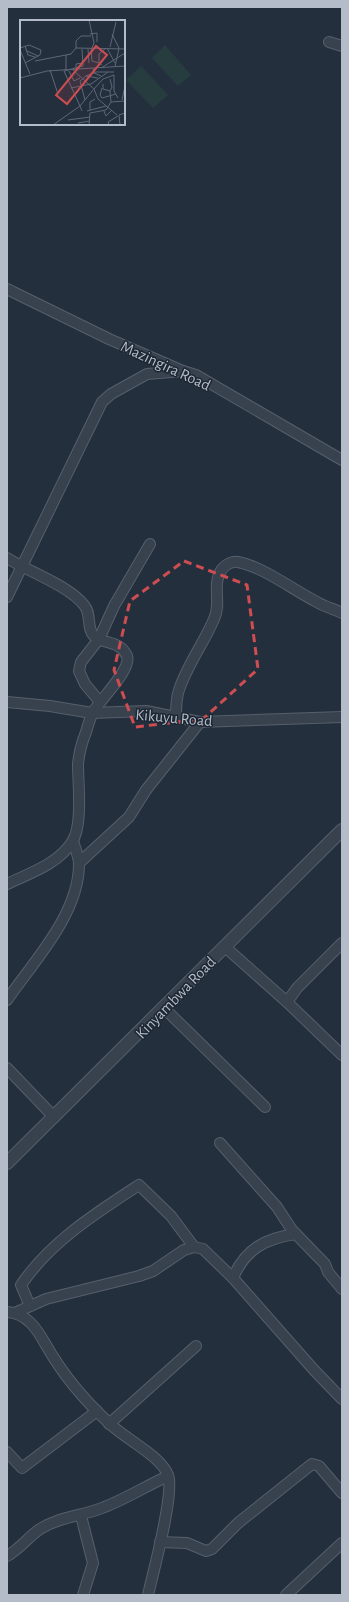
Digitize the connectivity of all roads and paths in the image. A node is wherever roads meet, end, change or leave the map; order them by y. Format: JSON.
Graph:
{"nodes":[{"id":1,"x":329,"y":42,"type":"dead end"},
{"id":2,"x":342,"y":46,"type":"edge"},
{"id":3,"x":7,"y":289,"type":"edge"},
{"id":4,"x":183,"y":371,"type":"junction"},
{"id":5,"x":342,"y":460,"type":"edge"},
{"id":6,"x":150,"y":544,"type":"dead end"},
{"id":7,"x":7,"y":558,"type":"edge"},
{"id":8,"x":23,"y":567,"type":"junction"},
{"id":9,"x":7,"y":597,"type":"edge"},
{"id":10,"x":342,"y":613,"type":"edge"},
{"id":11,"x":99,"y":639,"type":"junction"},
{"id":12,"x":7,"y":702,"type":"edge"},
{"id":13,"x":100,"y":702,"type":"junction"},
{"id":14,"x":92,"y":713,"type":"junction"},
{"id":15,"x":176,"y":717,"type":"junction"},
{"id":16,"x":342,"y":717,"type":"edge"},
{"id":17,"x":200,"y":722,"type":"junction"},
{"id":18,"x":342,"y":830,"type":"edge"},
{"id":19,"x":73,"y":841,"type":"junction"},
{"id":20,"x":79,"y":863,"type":"junction"},
{"id":21,"x":7,"y":884,"type":"edge"},
{"id":22,"x":342,"y":943,"type":"edge"},
{"id":23,"x":224,"y":946,"type":"junction"},
{"id":24,"x":7,"y":1000,"type":"edge"},
{"id":25,"x":287,"y":1002,"type":"junction"},
{"id":26,"x":164,"y":1008,"type":"junction"},
{"id":27,"x":342,"y":1054,"type":"edge"},
{"id":28,"x":7,"y":1068,"type":"edge"},
{"id":29,"x":265,"y":1107,"type":"dead end"},
{"id":30,"x":54,"y":1117,"type":"junction"},
{"id":31,"x":220,"y":1143,"type":"dead end"},
{"id":32,"x":7,"y":1163,"type":"edge"},
{"id":33,"x":296,"y":1234,"type":"junction"},
{"id":34,"x":194,"y":1247,"type":"junction"},
{"id":35,"x":233,"y":1278,"type":"junction"},
{"id":36,"x":342,"y":1289,"type":"edge"},
{"id":37,"x":30,"y":1306,"type":"junction"},
{"id":38,"x":12,"y":1312,"type":"edge"},
{"id":39,"x":196,"y":1346,"type":"dead end"},
{"id":40,"x":342,"y":1399,"type":"edge"},
{"id":41,"x":98,"y":1411,"type":"junction"},
{"id":42,"x":109,"y":1424,"type":"junction"},
{"id":43,"x":7,"y":1452,"type":"edge"},
{"id":44,"x":168,"y":1476,"type":"junction"},
{"id":45,"x":342,"y":1492,"type":"edge"},
{"id":46,"x":81,"y":1516,"type":"junction"},
{"id":47,"x":160,"y":1542,"type":"junction"},
{"id":48,"x":342,"y":1543,"type":"edge"},
{"id":49,"x":7,"y":1556,"type":"edge"},
{"id":50,"x":83,"y":1595,"type":"edge"},
{"id":51,"x":148,"y":1595,"type":"edge"},
{"id":52,"x":286,"y":1595,"type":"edge"}],
"edges":[{"from":1,"to":2,"type":"street"},
{"from":3,"to":4,"type":"street","name":"Mazingira Road"},
{"from":4,"to":5,"type":"street","name":"Mazingira Road"},
{"from":4,"to":8,"type":"street"},
{"from":6,"to":11,"type":"street"},
{"from":7,"to":8,"type":"street"},
{"from":8,"to":9,"type":"street"},
{"from":8,"to":11,"type":"street"},
{"from":10,"to":15,"type":"street"},
{"from":11,"to":13,"type":"street"},
{"from":11,"to":13,"type":"street"},
{"from":12,"to":14,"type":"street","name":"Kikuyu Road"},
{"from":13,"to":14,"type":"street"},
{"from":14,"to":15,"type":"street","name":"Kikuyu Road"},
{"from":14,"to":19,"type":"street"},
{"from":15,"to":17,"type":"street","name":"Kikuyu Road"},
{"from":16,"to":17,"type":"street","name":"Kikuyu Road"},
{"from":17,"to":20,"type":"street"},
{"from":18,"to":23,"type":"street","name":"Kinyambwa Road"},
{"from":19,"to":20,"type":"street"},
{"from":19,"to":21,"type":"street"},
{"from":20,"to":24,"type":"street"},
{"from":22,"to":25,"type":"street"},
{"from":23,"to":25,"type":"street"},
{"from":23,"to":26,"type":"street","name":"Kinyambwa Road"},
{"from":25,"to":27,"type":"street"},
{"from":26,"to":29,"type":"street"},
{"from":26,"to":30,"type":"street","name":"Kinyambwa Road"},
{"from":28,"to":30,"type":"street"},
{"from":30,"to":32,"type":"street","name":"Kinyambwa Road"},
{"from":31,"to":33,"type":"street"},
{"from":33,"to":35,"type":"street"},
{"from":33,"to":36,"type":"street"},
{"from":34,"to":35,"type":"street"},
{"from":34,"to":37,"type":"street"},
{"from":34,"to":37,"type":"street"},
{"from":35,"to":40,"type":"street"},
{"from":37,"to":38,"type":"street"},
{"from":38,"to":41,"type":"street"},
{"from":39,"to":42,"type":"street"},
{"from":41,"to":42,"type":"street"},
{"from":41,"to":43,"type":"street"},
{"from":42,"to":44,"type":"street"},
{"from":44,"to":46,"type":"street"},
{"from":44,"to":47,"type":"street"},
{"from":45,"to":47,"type":"street"},
{"from":46,"to":49,"type":"street"},
{"from":46,"to":50,"type":"street"},
{"from":47,"to":51,"type":"street"},
{"from":48,"to":52,"type":"street"}]}
